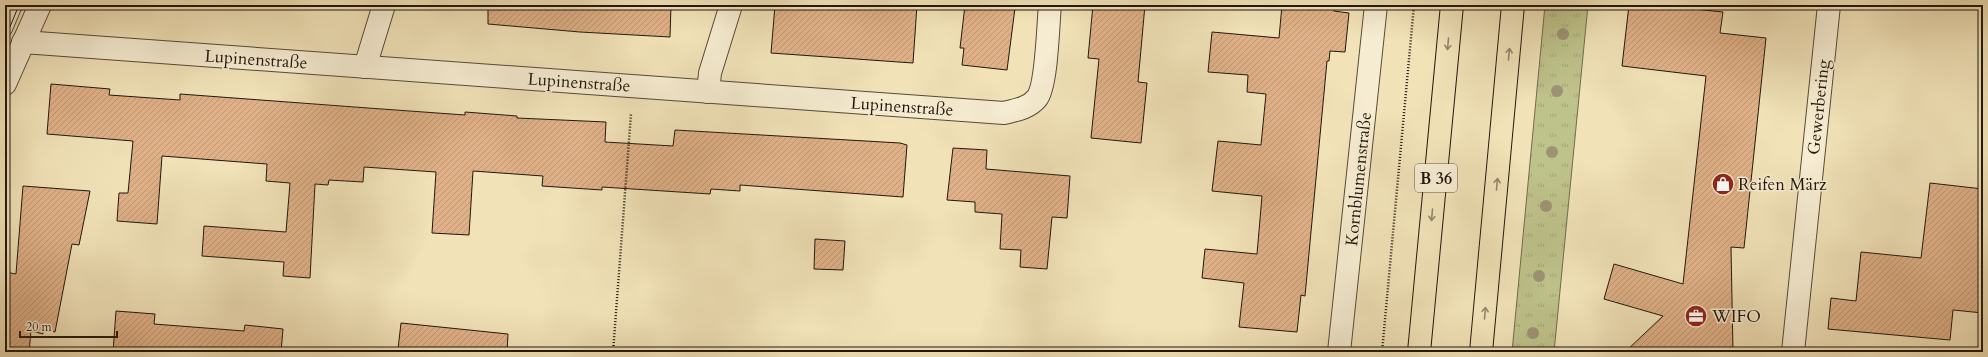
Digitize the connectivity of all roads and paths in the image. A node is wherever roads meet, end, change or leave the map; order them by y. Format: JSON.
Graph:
{"nodes":[{"id":1,"x":15,"y":5,"type":"edge"},
{"id":2,"x":40,"y":5,"type":"edge"},
{"id":3,"x":384,"y":5,"type":"edge"},
{"id":4,"x":730,"y":5,"type":"edge"},
{"id":5,"x":1050,"y":5,"type":"edge"},
{"id":6,"x":1376,"y":5,"type":"edge"},
{"id":7,"x":1414,"y":5,"type":"edge"},
{"id":8,"x":1452,"y":5,"type":"edge"},
{"id":9,"x":1513,"y":5,"type":"edge"},
{"id":10,"x":1829,"y":5,"type":"edge"},
{"id":11,"x":5,"y":29,"type":"edge"},
{"id":12,"x":23,"y":42,"type":"junction"},
{"id":13,"x":365,"y":67,"type":"junction"},
{"id":14,"x":5,"y":84,"type":"edge"},
{"id":15,"x":633,"y":86,"type":"junction"},
{"id":16,"x":708,"y":92,"type":"junction"},
{"id":17,"x":613,"y":352,"type":"edge"},
{"id":18,"x":1339,"y":352,"type":"edge"},
{"id":19,"x":1382,"y":352,"type":"edge"},
{"id":20,"x":1419,"y":352,"type":"edge"},
{"id":21,"x":1481,"y":352,"type":"edge"},
{"id":22,"x":1793,"y":352,"type":"edge"}],
"edges":[{"from":1,"to":11,"type":"lane"},
{"from":2,"to":12,"type":"street"},
{"from":3,"to":13,"type":"street"},
{"from":4,"to":16,"type":"street"},
{"from":5,"to":16,"type":"street","name":"Lupinenstraße"},
{"from":6,"to":18,"type":"street","name":"Kornblumenstraße"},
{"from":7,"to":19,"type":"path"},
{"from":8,"to":20,"type":"main road","number":"B 36","one_way":true},
{"from":21,"to":9,"type":"main road","one_way":true},
{"from":10,"to":22,"type":"street","name":"Gewerbering"},
{"from":12,"to":13,"type":"street","name":"Lupinenstraße"},
{"from":12,"to":14,"type":"street"},
{"from":13,"to":15,"type":"street","name":"Lupinenstraße"},
{"from":15,"to":16,"type":"street","name":"Lupinenstraße"},
{"from":15,"to":17,"type":"path"}]}
